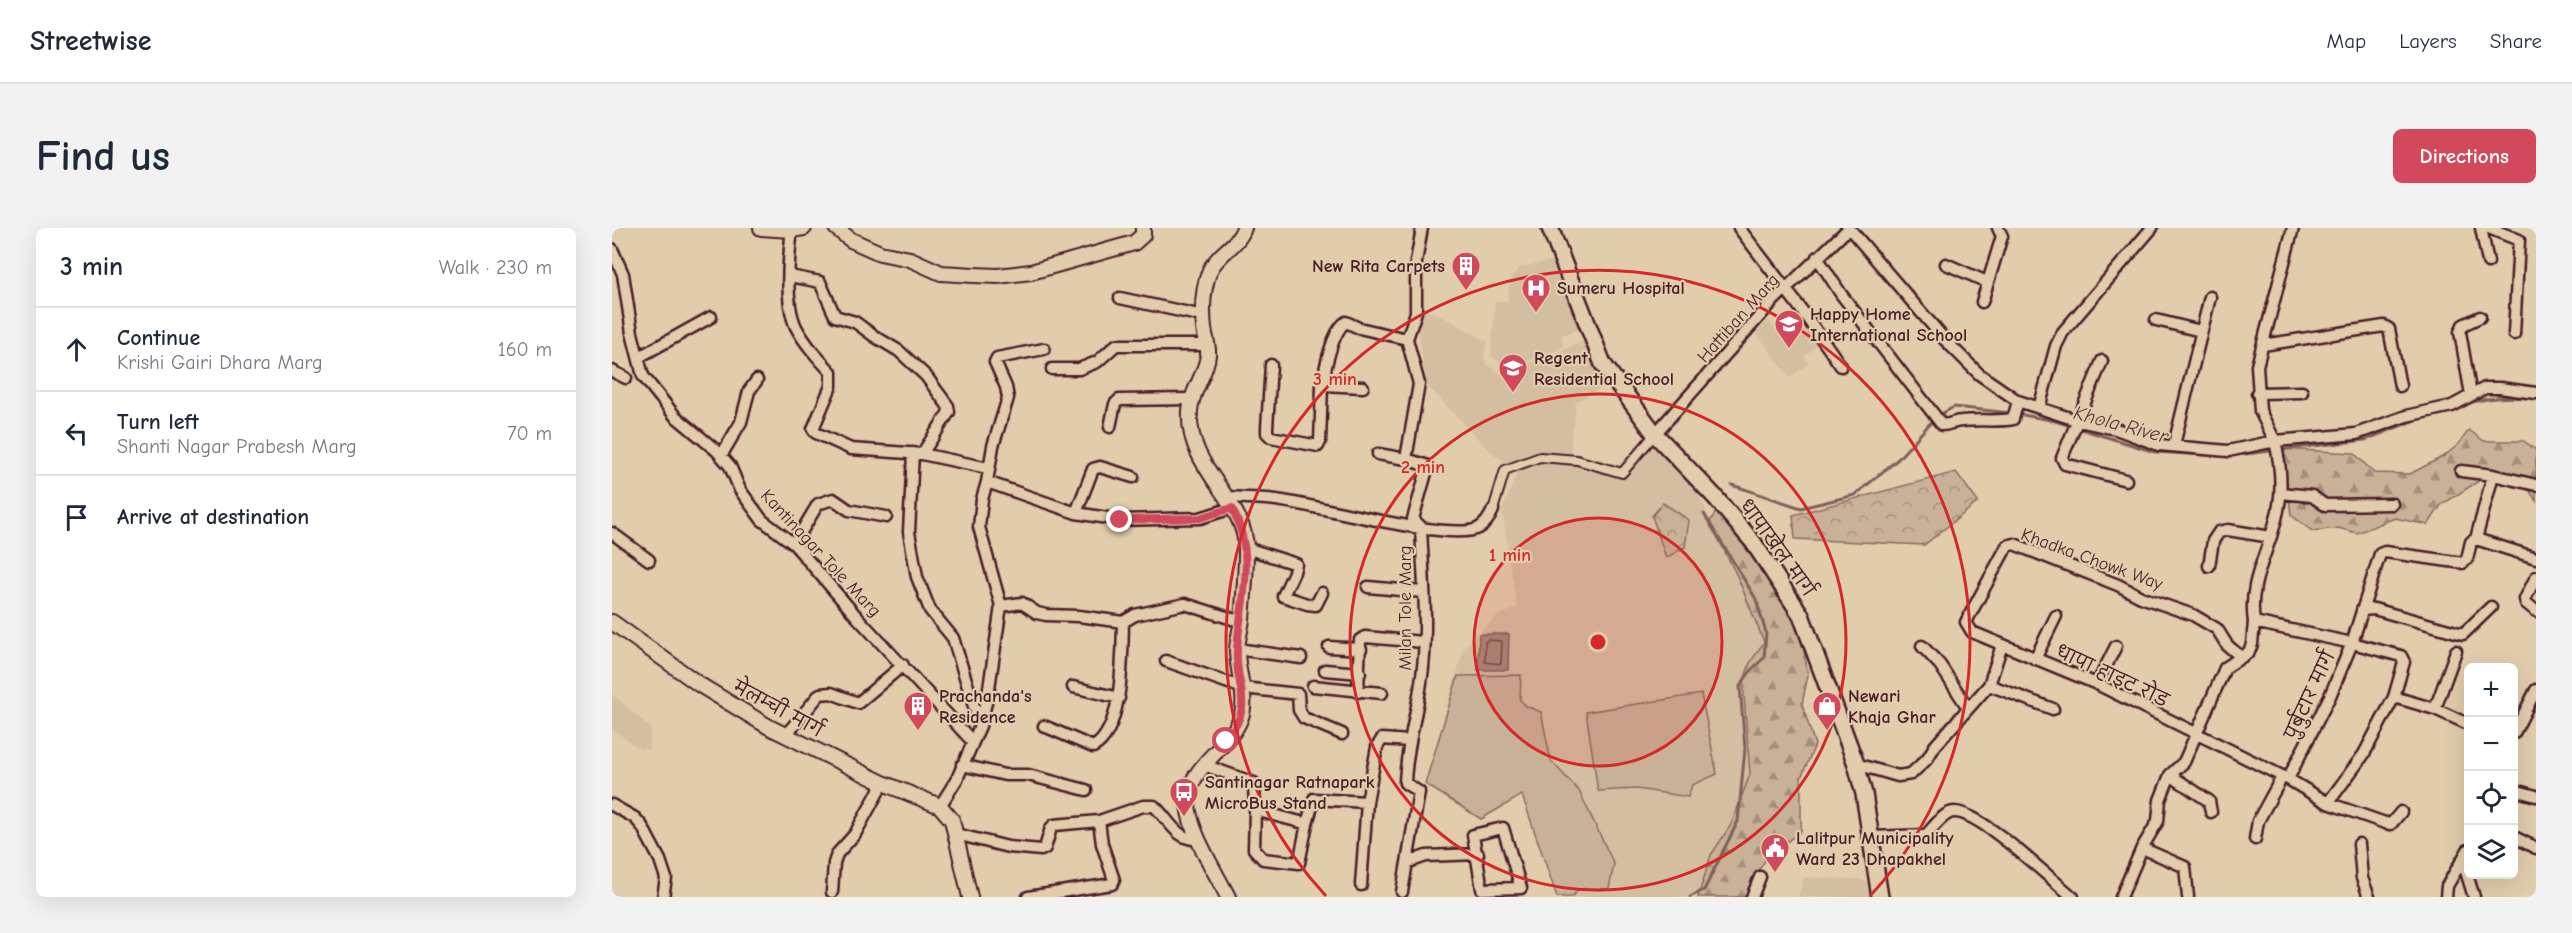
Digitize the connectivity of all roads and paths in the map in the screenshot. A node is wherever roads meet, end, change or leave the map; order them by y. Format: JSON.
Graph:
{"nodes":[{"id":1,"x":761,"y":228,"type":"edge"},
{"id":2,"x":836,"y":228,"type":"edge"},
{"id":3,"x":1143,"y":228,"type":"edge"},
{"id":4,"x":1244,"y":228,"type":"edge"},
{"id":5,"x":1422,"y":228,"type":"edge"},
{"id":6,"x":1550,"y":228,"type":"edge"},
{"id":7,"x":1739,"y":228,"type":"edge"},
{"id":8,"x":1849,"y":228,"type":"edge"},
{"id":9,"x":1998,"y":228,"type":"edge"},
{"id":10,"x":2293,"y":228,"type":"edge"},
{"id":11,"x":2481,"y":228,"type":"edge"},
{"id":12,"x":2489,"y":228,"type":"edge"},
{"id":13,"x":795,"y":229,"type":"edge"},
{"id":14,"x":2147,"y":230,"type":"edge"},
{"id":15,"x":612,"y":249,"type":"edge"},
{"id":16,"x":1817,"y":257,"type":"junction"},
{"id":17,"x":2488,"y":262,"type":"dead end"},
{"id":18,"x":1946,"y":264,"type":"dead end"},
{"id":19,"x":790,"y":276,"type":"junction"},
{"id":20,"x":1987,"y":282,"type":"junction"},
{"id":21,"x":1786,"y":290,"type":"junction"},
{"id":22,"x":2210,"y":297,"type":"dead end"},
{"id":23,"x":1120,"y":298,"type":"dead end"},
{"id":24,"x":1982,"y":302,"type":"dead end"},
{"id":25,"x":1203,"y":316,"type":"junction"},
{"id":26,"x":711,"y":317,"type":"dead end"},
{"id":27,"x":2480,"y":317,"type":"dead end"},
{"id":28,"x":2156,"y":320,"type":"dead end"},
{"id":29,"x":2201,"y":331,"type":"junction"},
{"id":30,"x":2514,"y":334,"type":"dead end"},
{"id":31,"x":1407,"y":339,"type":"junction"},
{"id":32,"x":1207,"y":345,"type":"junction"},
{"id":33,"x":2263,"y":345,"type":"junction"},
{"id":34,"x":1044,"y":348,"type":"dead end"},
{"id":35,"x":639,"y":357,"type":"junction"},
{"id":36,"x":2102,"y":361,"type":"dead end"},
{"id":37,"x":1271,"y":365,"type":"dead end"},
{"id":38,"x":1841,"y":366,"type":"dead end"},
{"id":39,"x":1052,"y":369,"type":"dead end"},
{"id":40,"x":612,"y":371,"type":"edge"},
{"id":41,"x":626,"y":378,"type":"dead end"},
{"id":42,"x":757,"y":380,"type":"dead end"},
{"id":43,"x":1322,"y":385,"type":"junction"},
{"id":44,"x":2400,"y":386,"type":"dead end"},
{"id":45,"x":1363,"y":387,"type":"dead end"},
{"id":46,"x":2302,"y":392,"type":"dead end"},
{"id":47,"x":2257,"y":393,"type":"junction"},
{"id":48,"x":2536,"y":393,"type":"edge"},
{"id":49,"x":2471,"y":395,"type":"junction"},
{"id":50,"x":1191,"y":399,"type":"junction"},
{"id":51,"x":2038,"y":408,"type":"junction"},
{"id":52,"x":2015,"y":410,"type":"junction"},
{"id":53,"x":2076,"y":426,"type":"junction"},
{"id":54,"x":1110,"y":427,"type":"dead end"},
{"id":55,"x":1655,"y":434,"type":"junction"},
{"id":56,"x":2276,"y":444,"type":"junction"},
{"id":57,"x":2174,"y":445,"type":"junction"},
{"id":58,"x":917,"y":453,"type":"junction"},
{"id":59,"x":1378,"y":454,"type":"dead end"},
{"id":60,"x":721,"y":456,"type":"junction"},
{"id":61,"x":1406,"y":459,"type":"junction"},
{"id":62,"x":988,"y":468,"type":"junction"},
{"id":63,"x":2461,"y":471,"type":"dead end"},
{"id":64,"x":2493,"y":475,"type":"junction"},
{"id":65,"x":1133,"y":477,"type":"dead end"},
{"id":66,"x":2126,"y":480,"type":"dead end"},
{"id":67,"x":987,"y":482,"type":"junction"},
{"id":68,"x":2536,"y":485,"type":"edge"},
{"id":69,"x":2281,"y":493,"type":"junction"},
{"id":70,"x":1229,"y":503,"type":"junction"},
{"id":71,"x":2392,"y":504,"type":"dead end"},
{"id":72,"x":1493,"y":510,"type":"joint"},
{"id":73,"x":1076,"y":513,"type":"junction"},
{"id":74,"x":886,"y":517,"type":"dead end"},
{"id":75,"x":1421,"y":527,"type":"junction"},
{"id":76,"x":612,"y":533,"type":"edge"},
{"id":77,"x":2271,"y":537,"type":"junction"},
{"id":78,"x":2476,"y":539,"type":"junction"},
{"id":79,"x":794,"y":544,"type":"junction"},
{"id":80,"x":1246,"y":548,"type":"junction"},
{"id":81,"x":2536,"y":558,"type":"edge"},
{"id":82,"x":649,"y":560,"type":"dead end"},
{"id":83,"x":2209,"y":566,"type":"dead end"},
{"id":84,"x":2536,"y":577,"type":"edge"},
{"id":85,"x":1368,"y":587,"type":"dead end"},
{"id":86,"x":1423,"y":592,"type":"junction"},
{"id":87,"x":1322,"y":593,"type":"dead end"},
{"id":88,"x":1001,"y":606,"type":"junction"},
{"id":89,"x":2491,"y":607,"type":"dead end"},
{"id":90,"x":2362,"y":610,"type":"junction"},
{"id":91,"x":2536,"y":611,"type":"edge"},
{"id":92,"x":2056,"y":616,"type":"dead end"},
{"id":93,"x":612,"y":622,"type":"edge"},
{"id":94,"x":1123,"y":622,"type":"junction"},
{"id":95,"x":1242,"y":622,"type":"junction"},
{"id":96,"x":2254,"y":622,"type":"junction"},
{"id":97,"x":1423,"y":642,"type":"junction"},
{"id":98,"x":2352,"y":644,"type":"junction"},
{"id":99,"x":2002,"y":645,"type":"junction"},
{"id":100,"x":1922,"y":646,"type":"dead end"},
{"id":101,"x":2115,"y":646,"type":"dead end"},
{"id":102,"x":1329,"y":647,"type":"dead end"},
{"id":103,"x":1237,"y":650,"type":"junction"},
{"id":104,"x":1361,"y":650,"type":"junction"},
{"id":105,"x":2456,"y":651,"type":"dead end"},
{"id":106,"x":1301,"y":657,"type":"dead end"},
{"id":107,"x":2241,"y":657,"type":"junction"},
{"id":108,"x":2035,"y":659,"type":"junction"},
{"id":109,"x":1166,"y":661,"type":"dead end"},
{"id":110,"x":903,"y":664,"type":"junction"},
{"id":111,"x":1325,"y":670,"type":"dead end"},
{"id":112,"x":1360,"y":673,"type":"junction"},
{"id":113,"x":2097,"y":684,"type":"junction"},
{"id":114,"x":1989,"y":685,"type":"junction"},
{"id":115,"x":1313,"y":686,"type":"dead end"},
{"id":116,"x":1073,"y":687,"type":"dead end"},
{"id":117,"x":1243,"y":688,"type":"junction"},
{"id":118,"x":2536,"y":690,"type":"edge"},
{"id":119,"x":1358,"y":692,"type":"junction"},
{"id":120,"x":1382,"y":693,"type":"dead end"},
{"id":121,"x":2394,"y":697,"type":"junction"},
{"id":122,"x":1119,"y":698,"type":"junction"},
{"id":123,"x":1968,"y":708,"type":"junction"},
{"id":124,"x":2435,"y":709,"type":"junction"},
{"id":125,"x":2053,"y":710,"type":"dead end"},
{"id":126,"x":2464,"y":722,"type":"edge"},
{"id":127,"x":2518,"y":725,"type":"edge"},
{"id":128,"x":980,"y":726,"type":"junction"},
{"id":129,"x":1044,"y":726,"type":"dead end"},
{"id":130,"x":2198,"y":733,"type":"junction"},
{"id":131,"x":1342,"y":734,"type":"dead end"},
{"id":132,"x":785,"y":736,"type":"junction"},
{"id":133,"x":972,"y":741,"type":"junction"},
{"id":134,"x":1409,"y":741,"type":"junction"},
{"id":135,"x":1856,"y":764,"type":"junction"},
{"id":136,"x":962,"y":765,"type":"junction"},
{"id":137,"x":1204,"y":765,"type":"junction"},
{"id":138,"x":2170,"y":775,"type":"junction"},
{"id":139,"x":2285,"y":778,"type":"junction"},
{"id":140,"x":883,"y":783,"type":"junction"},
{"id":141,"x":1086,"y":790,"type":"dead end"},
{"id":142,"x":2518,"y":791,"type":"edge"},
{"id":143,"x":2536,"y":796,"type":"edge"},
{"id":144,"x":1367,"y":802,"type":"junction"},
{"id":145,"x":2328,"y":803,"type":"junction"},
{"id":146,"x":612,"y":805,"type":"edge"},
{"id":147,"x":940,"y":806,"type":"junction"},
{"id":148,"x":1255,"y":810,"type":"junction"},
{"id":149,"x":2211,"y":812,"type":"dead end"},
{"id":150,"x":2401,"y":812,"type":"dead end"},
{"id":151,"x":1099,"y":821,"type":"junction"},
{"id":152,"x":1307,"y":824,"type":"junction"},
{"id":153,"x":956,"y":834,"type":"junction"},
{"id":154,"x":1871,"y":837,"type":"junction"},
{"id":155,"x":1197,"y":838,"type":"junction"},
{"id":156,"x":2254,"y":838,"type":"dead end"},
{"id":157,"x":2518,"y":839,"type":"edge"},
{"id":158,"x":2359,"y":844,"type":"dead end"},
{"id":159,"x":2142,"y":848,"type":"junction"},
{"id":160,"x":2536,"y":848,"type":"edge"},
{"id":161,"x":1478,"y":854,"type":"junction"},
{"id":162,"x":1409,"y":862,"type":"junction"},
{"id":163,"x":2463,"y":862,"type":"joint"},
{"id":164,"x":1760,"y":877,"type":"dead end"},
{"id":165,"x":1361,"y":885,"type":"dead end"},
{"id":166,"x":832,"y":892,"type":"dead end"},
{"id":167,"x":1097,"y":892,"type":"edge"},
{"id":168,"x":1402,"y":892,"type":"dead end"},
{"id":169,"x":663,"y":897,"type":"edge"},
{"id":170,"x":970,"y":897,"type":"edge"},
{"id":171,"x":1028,"y":897,"type":"edge"},
{"id":172,"x":1228,"y":897,"type":"edge"},
{"id":173,"x":1752,"y":897,"type":"edge"},
{"id":174,"x":1880,"y":897,"type":"edge"},
{"id":175,"x":2073,"y":897,"type":"edge"},
{"id":176,"x":2121,"y":897,"type":"edge"},
{"id":177,"x":2188,"y":897,"type":"edge"},
{"id":178,"x":2369,"y":897,"type":"edge"},
{"id":179,"x":2446,"y":897,"type":"edge"},
{"id":180,"x":2474,"y":897,"type":"edge"}],
"edges":[{"from":1,"to":13,"type":"main road"},
{"from":2,"to":3,"type":"main road"},
{"from":4,"to":25,"type":"main road"},
{"from":5,"to":31,"type":"street"},
{"from":6,"to":55,"type":"main road","name":"धापाखेल मार्ग"},
{"from":7,"to":21,"type":"street"},
{"from":8,"to":16,"type":"street","name":"Hattiban Marg"},
{"from":8,"to":52,"type":"street"},
{"from":9,"to":20,"type":"street"},
{"from":10,"to":33,"type":"street"},
{"from":11,"to":17,"type":"street"},
{"from":12,"to":30,"type":"street"},
{"from":13,"to":19,"type":"street"},
{"from":14,"to":51,"type":"street"},
{"from":15,"to":35,"type":"street","name":"Kantinagar Tole Marg"},
{"from":16,"to":21,"type":"street","name":"Hattiban Marg"},
{"from":16,"to":52,"type":"street"},
{"from":18,"to":20,"type":"street"},
{"from":19,"to":58,"type":"street"},
{"from":19,"to":58,"type":"street"},
{"from":20,"to":24,"type":"street"},
{"from":21,"to":38,"type":"street"},
{"from":21,"to":55,"type":"street","name":"Hattiban Marg"},
{"from":22,"to":29,"type":"street"},
{"from":23,"to":25,"type":"street"},
{"from":25,"to":32,"type":"main road"},
{"from":26,"to":35,"type":"street"},
{"from":27,"to":49,"type":"street"},
{"from":28,"to":29,"type":"street"},
{"from":29,"to":57,"type":"street"},
{"from":31,"to":43,"type":"street"},
{"from":31,"to":61,"type":"street"},
{"from":32,"to":39,"type":"street"},
{"from":32,"to":50,"type":"main road"},
{"from":33,"to":44,"type":"street"},
{"from":33,"to":47,"type":"street"},
{"from":34,"to":62,"type":"street"},
{"from":35,"to":60,"type":"street","name":"Kantinagar Tole Marg"},
{"from":36,"to":53,"type":"street"},
{"from":37,"to":43,"type":"street"},
{"from":40,"to":41,"type":"street"},
{"from":42,"to":60,"type":"street"},
{"from":43,"to":45,"type":"street"},
{"from":46,"to":47,"type":"street"},
{"from":47,"to":56,"type":"street"},
{"from":48,"to":49,"type":"street"},
{"from":49,"to":56,"type":"street"},
{"from":50,"to":54,"type":"street"},
{"from":50,"to":70,"type":"main road"},
{"from":51,"to":52,"type":"street"},
{"from":51,"to":53,"type":"street"},
{"from":53,"to":57,"type":"street"},
{"from":53,"to":66,"type":"street"},
{"from":55,"to":72,"type":"street"},
{"from":55,"to":135,"type":"main road","name":"धापाखेल मार्ग"},
{"from":56,"to":57,"type":"street"},
{"from":56,"to":69,"type":"street"},
{"from":58,"to":62,"type":"street"},
{"from":58,"to":128,"type":"street"},
{"from":59,"to":61,"type":"street"},
{"from":60,"to":79,"type":"street","name":"Kantinagar Tole Marg"},
{"from":61,"to":75,"type":"street"},
{"from":62,"to":67,"type":"street"},
{"from":63,"to":64,"type":"street"},
{"from":64,"to":68,"type":"street"},
{"from":64,"to":78,"type":"street"},
{"from":65,"to":73,"type":"street"},
{"from":67,"to":73,"type":"street"},
{"from":67,"to":88,"type":"street"},
{"from":69,"to":71,"type":"street"},
{"from":69,"to":77,"type":"street"},
{"from":70,"to":73,"type":"street"},
{"from":70,"to":75,"type":"street","name":"Milan Tole Marg"},
{"from":70,"to":80,"type":"main road"},
{"from":72,"to":75,"type":"street"},
{"from":74,"to":79,"type":"street"},
{"from":75,"to":86,"type":"street","name":"Milan Tole Marg"},
{"from":76,"to":82,"type":"street"},
{"from":77,"to":83,"type":"street"},
{"from":77,"to":96,"type":"street"},
{"from":78,"to":81,"type":"street"},
{"from":78,"to":90,"type":"street"},
{"from":79,"to":110,"type":"street","name":"Kantinagar Tole Marg"},
{"from":80,"to":87,"type":"street"},
{"from":80,"to":95,"type":"main road"},
{"from":84,"to":91,"type":"street"},
{"from":85,"to":86,"type":"street"},
{"from":86,"to":97,"type":"street","name":"Milan Tole Marg"},
{"from":88,"to":94,"type":"street"},
{"from":88,"to":128,"type":"street"},
{"from":89,"to":90,"type":"street"},
{"from":90,"to":98,"type":"street"},
{"from":92,"to":108,"type":"street"},
{"from":93,"to":132,"type":"main road","name":"मेलम्ची मार्ग"},
{"from":94,"to":95,"type":"street"},
{"from":94,"to":122,"type":"street"},
{"from":95,"to":103,"type":"main road"},
{"from":96,"to":98,"type":"street"},
{"from":96,"to":107,"type":"street"},
{"from":97,"to":104,"type":"street"},
{"from":97,"to":134,"type":"street","name":"Milan Tole Marg"},
{"from":98,"to":121,"type":"street","name":"पुर्बुटार मार्ग"},
{"from":98,"to":139,"type":"street","name":"पुर्बुटार मार्ग"},
{"from":99,"to":107,"type":"street","name":"Khadka Chowk Way"},
{"from":99,"to":108,"type":"street","name":"धापा हाइट रोड"},
{"from":99,"to":114,"type":"street"},
{"from":100,"to":123,"type":"street"},
{"from":101,"to":113,"type":"street"},
{"from":102,"to":104,"type":"street"},
{"from":103,"to":106,"type":"street"},
{"from":103,"to":117,"type":"main road"},
{"from":104,"to":112,"type":"street"},
{"from":105,"to":124,"type":"street"},
{"from":107,"to":130,"type":"street"},
{"from":108,"to":113,"type":"street","name":"धापा हाइट रोड"},
{"from":109,"to":117,"type":"street"},
{"from":110,"to":132,"type":"street"},
{"from":110,"to":133,"type":"street","name":"Kantinagar Tole Marg"},
{"from":111,"to":112,"type":"street"},
{"from":112,"to":119,"type":"street"},
{"from":113,"to":130,"type":"street","name":"धापा हाइट रोड"},
{"from":114,"to":123,"type":"street"},
{"from":114,"to":125,"type":"street"},
{"from":115,"to":119,"type":"street"},
{"from":116,"to":122,"type":"street"},
{"from":117,"to":131,"type":"street"},
{"from":117,"to":137,"type":"main road"},
{"from":118,"to":127,"type":"street"},
{"from":119,"to":120,"type":"street"},
{"from":121,"to":124,"type":"street"},
{"from":121,"to":145,"type":"street"},
{"from":122,"to":129,"type":"street"},
{"from":123,"to":135,"type":"street"},
{"from":124,"to":126,"type":"street"},
{"from":128,"to":133,"type":"street"},
{"from":130,"to":138,"type":"street"},
{"from":130,"to":139,"type":"street","name":"धापा हाइट रोड"},
{"from":132,"to":140,"type":"main road","name":"मेलम्ची मार्ग"},
{"from":133,"to":136,"type":"street"},
{"from":134,"to":144,"type":"street"},
{"from":134,"to":162,"type":"street","name":"Milan Tole Marg"},
{"from":135,"to":154,"type":"main road","name":"धापाखेल मार्ग"},
{"from":136,"to":141,"type":"street"},
{"from":136,"to":147,"type":"street"},
{"from":137,"to":148,"type":"street"},
{"from":137,"to":155,"type":"main road"},
{"from":138,"to":149,"type":"street"},
{"from":138,"to":159,"type":"street"},
{"from":139,"to":145,"type":"street","name":"धापा हाइट रोड"},
{"from":139,"to":156,"type":"street","name":"पुर्बुटार मार्ग"},
{"from":140,"to":147,"type":"main road","name":"मेलम्ची मार्ग"},
{"from":140,"to":166,"type":"street"},
{"from":142,"to":143,"type":"street"},
{"from":144,"to":152,"type":"street"},
{"from":144,"to":165,"type":"street"},
{"from":145,"to":150,"type":"street","name":"धापा हाइट रोड"},
{"from":146,"to":169,"type":"street"},
{"from":147,"to":153,"type":"main road"},
{"from":148,"to":152,"type":"street"},
{"from":148,"to":152,"type":"street"},
{"from":151,"to":153,"type":"street"},
{"from":151,"to":155,"type":"street"},
{"from":151,"to":167,"type":"street"},
{"from":153,"to":170,"type":"main road"},
{"from":154,"to":174,"type":"main road","name":"धापाखेल मार्ग"},
{"from":154,"to":175,"type":"street"},
{"from":155,"to":172,"type":"main road"},
{"from":157,"to":160,"type":"street"},
{"from":158,"to":178,"type":"street"},
{"from":159,"to":176,"type":"street"},
{"from":159,"to":177,"type":"street"},
{"from":161,"to":161,"type":"street"},
{"from":161,"to":162,"type":"street"},
{"from":162,"to":168,"type":"street"},
{"from":163,"to":179,"type":"street"},
{"from":163,"to":180,"type":"street"},
{"from":164,"to":173,"type":"street"},
{"from":167,"to":171,"type":"street"}]}
